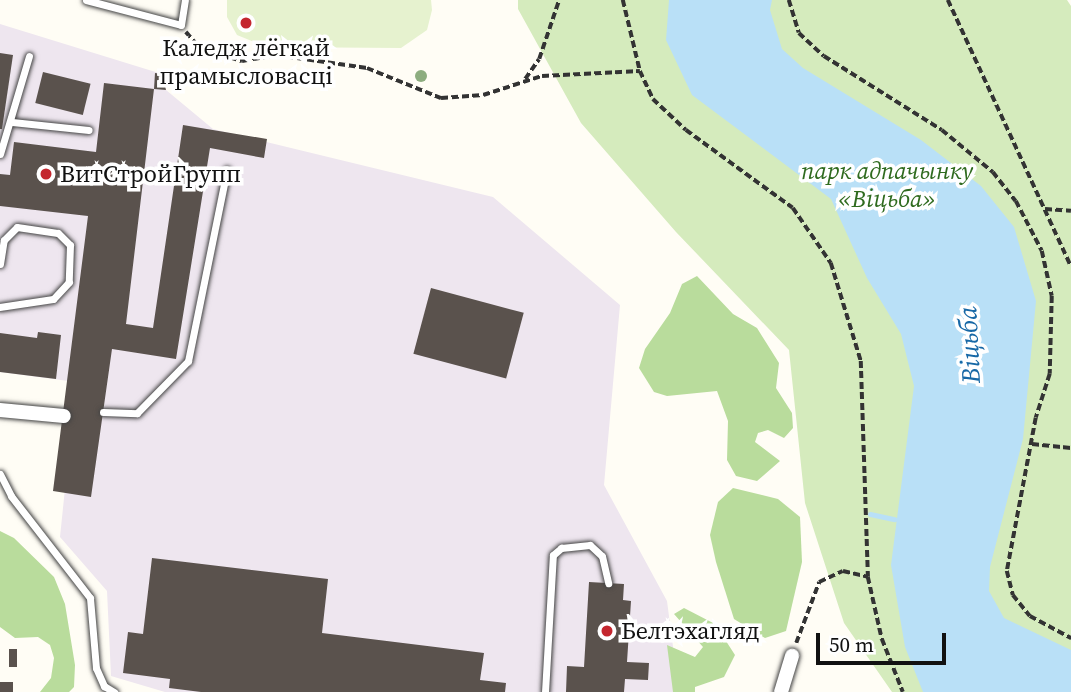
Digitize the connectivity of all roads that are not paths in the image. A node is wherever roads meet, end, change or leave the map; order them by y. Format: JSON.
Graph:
{"nodes":[{"id":1,"x":86,"y":0,"type":"edge"},
{"id":2,"x":185,"y":0,"type":"edge"},
{"id":3,"x":29,"y":56,"type":"dead end"},
{"id":4,"x":12,"y":122,"type":"junction"},
{"id":5,"x":89,"y":130,"type":"dead end"},
{"id":6,"x":0,"y":154,"type":"edge"},
{"id":7,"x":227,"y":170,"type":"dead end"},
{"id":8,"x":0,"y":264,"type":"edge"},
{"id":9,"x":0,"y":307,"type":"edge"},
{"id":10,"x":0,"y":410,"type":"edge"},
{"id":11,"x":65,"y":412,"type":"dead end"},
{"id":12,"x":103,"y":412,"type":"dead end"},
{"id":13,"x":0,"y":474,"type":"edge"},
{"id":14,"x":608,"y":583,"type":"dead end"},
{"id":15,"x":792,"y":656,"type":"road end"},
{"id":16,"x":114,"y":692,"type":"edge"},
{"id":17,"x":545,"y":692,"type":"edge"},
{"id":18,"x":781,"y":692,"type":"edge"}],
"edges":[{"from":1,"to":2,"type":"lane"},
{"from":3,"to":4,"type":"lane"},
{"from":4,"to":5,"type":"lane"},
{"from":4,"to":6,"type":"lane"},
{"from":7,"to":12,"type":"lane"},
{"from":8,"to":9,"type":"lane"},
{"from":10,"to":11,"type":"street"},
{"from":13,"to":16,"type":"lane"},
{"from":14,"to":17,"type":"lane"},
{"from":15,"to":18,"type":"street"}]}
